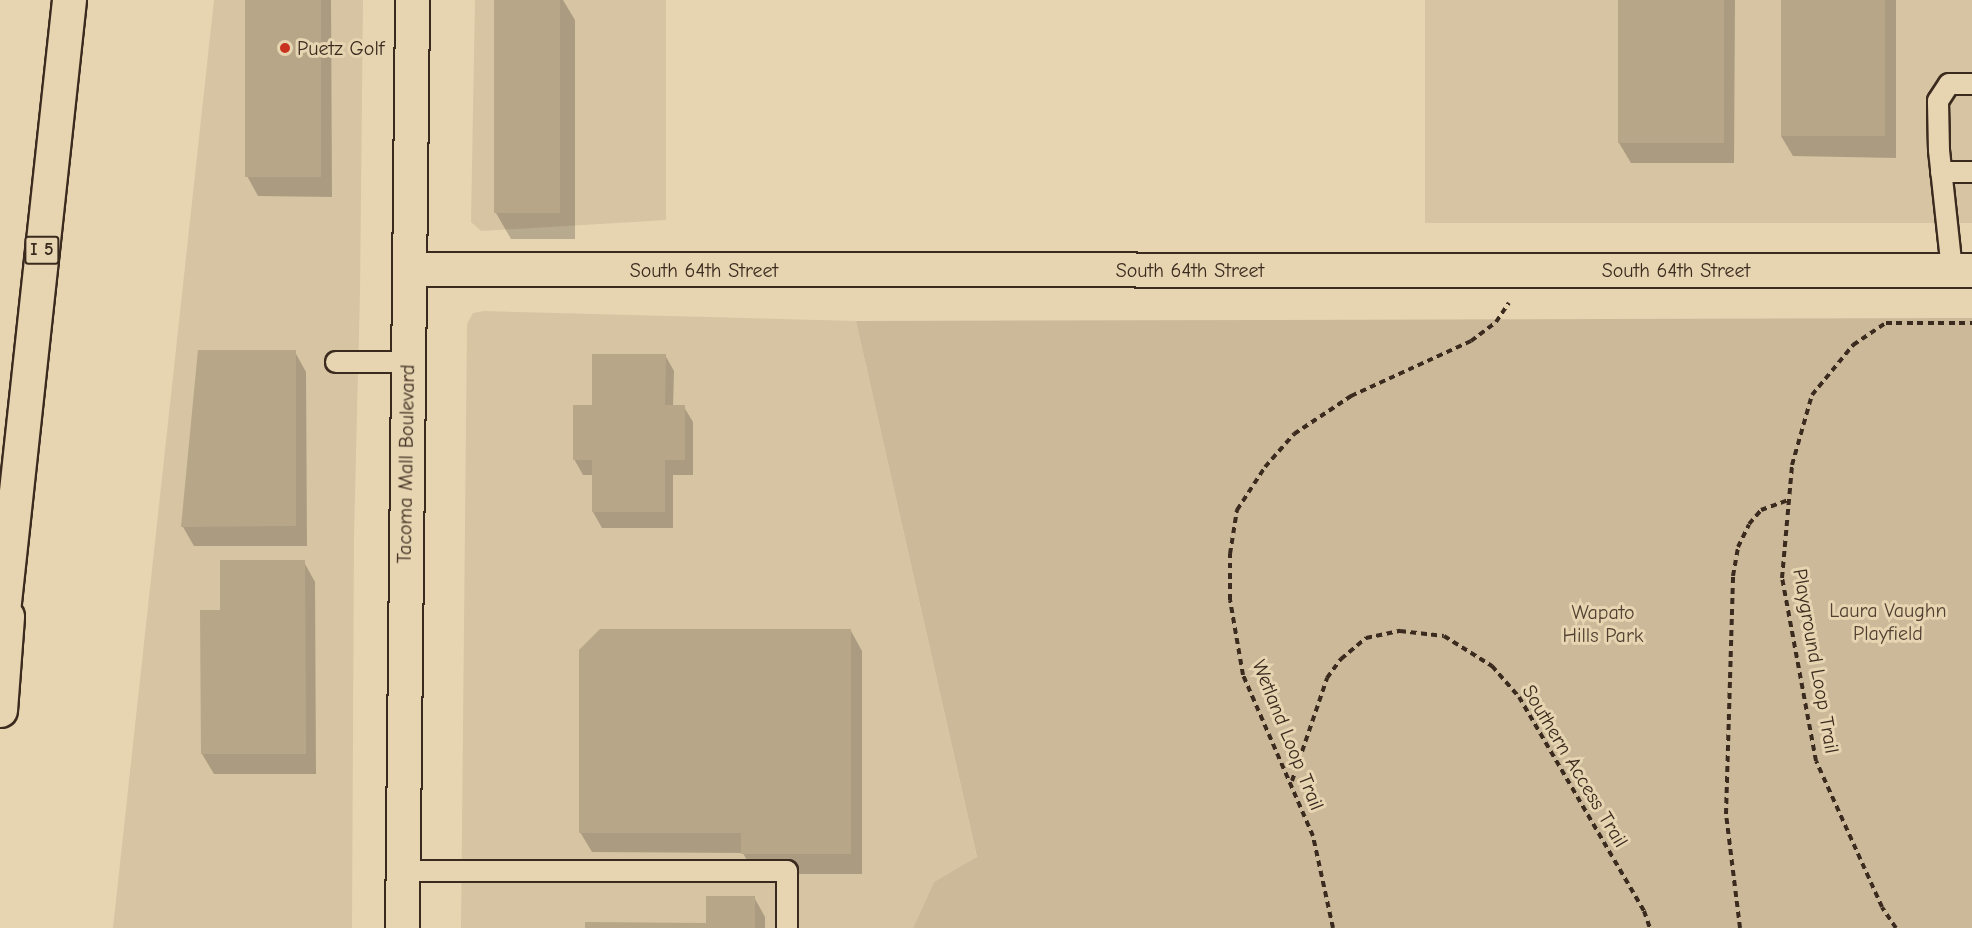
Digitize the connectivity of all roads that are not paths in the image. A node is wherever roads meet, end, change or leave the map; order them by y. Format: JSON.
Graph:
{"nodes":[{"id":1,"x":69,"y":0,"type":"edge"},
{"id":2,"x":412,"y":0,"type":"edge"},
{"id":3,"x":1972,"y":84,"type":"edge"},
{"id":4,"x":1941,"y":172,"type":"junction"},
{"id":5,"x":1972,"y":172,"type":"edge"},
{"id":6,"x":409,"y":269,"type":"junction"},
{"id":7,"x":1962,"y":270,"type":"edge"},
{"id":8,"x":336,"y":362,"type":"dead end"},
{"id":9,"x":407,"y":362,"type":"junction"},
{"id":10,"x":15,"y":501,"type":"junction"},
{"id":11,"x":0,"y":639,"type":"edge"},
{"id":12,"x":0,"y":710,"type":"edge"},
{"id":13,"x":402,"y":871,"type":"junction"},
{"id":14,"x":402,"y":928,"type":"edge"},
{"id":15,"x":787,"y":928,"type":"edge"}],
"edges":[{"from":1,"to":10,"type":"main road","number":"I 5"},
{"from":2,"to":6,"type":"main road","name":"Tacoma Mall Boulevard"},
{"from":3,"to":4,"type":"lane"},
{"from":4,"to":5,"type":"lane"},
{"from":4,"to":7,"type":"lane"},
{"from":6,"to":7,"type":"main road","name":"South 64th Street"},
{"from":6,"to":9,"type":"main road","name":"Tacoma Mall Boulevard"},
{"from":8,"to":9,"type":"lane"},
{"from":9,"to":13,"type":"main road","name":"Tacoma Mall Boulevard"},
{"from":10,"to":11,"type":"main road","number":"I 5"},
{"from":10,"to":12,"type":"main road"},
{"from":13,"to":14,"type":"main road","name":"Tacoma Mall Boulevard"},
{"from":13,"to":15,"type":"lane"}]}
